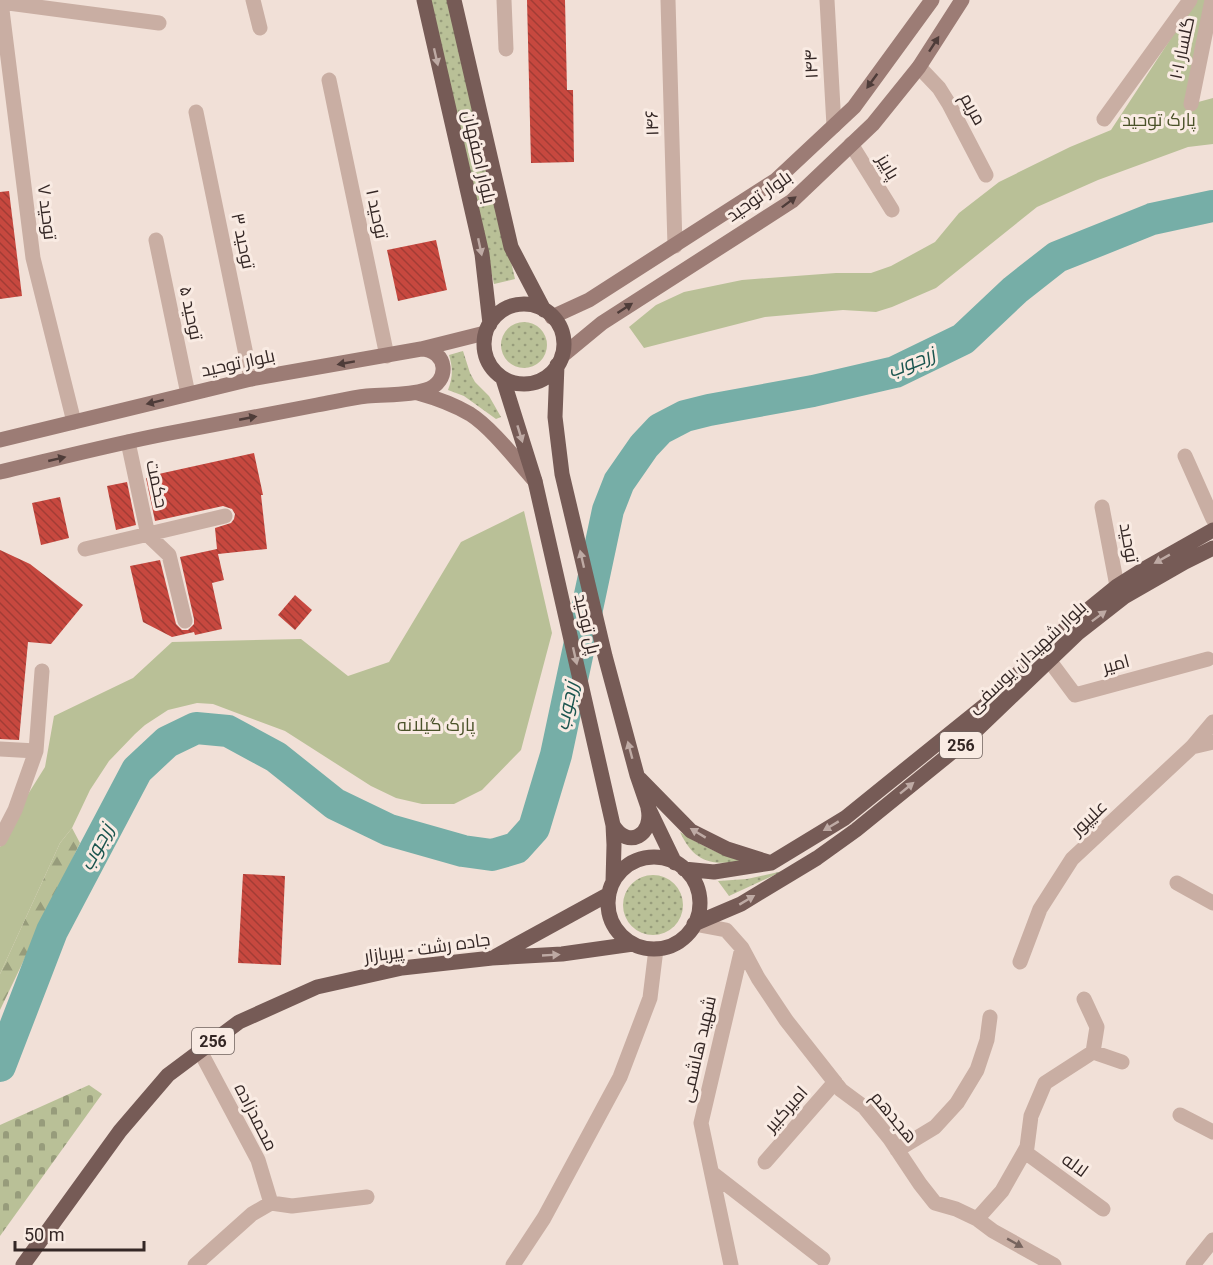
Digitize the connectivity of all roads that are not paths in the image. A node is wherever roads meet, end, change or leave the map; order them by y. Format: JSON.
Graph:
{"nodes":[{"id":1,"x":253,"y":0,"type":"edge"},
{"id":2,"x":424,"y":0,"type":"edge"},
{"id":3,"x":454,"y":0,"type":"edge"},
{"id":4,"x":504,"y":0,"type":"edge"},
{"id":5,"x":668,"y":0,"type":"edge"},
{"id":6,"x":827,"y":0,"type":"edge"},
{"id":7,"x":932,"y":0,"type":"edge"},
{"id":8,"x":962,"y":0,"type":"edge"},
{"id":9,"x":1190,"y":0,"type":"edge"},
{"id":10,"x":1212,"y":0,"type":"edge"},
{"id":11,"x":1,"y":2,"type":"edge"},
{"id":12,"x":86,"y":6,"type":"edge"},
{"id":13,"x":159,"y":23,"type":"dead end"},
{"id":14,"x":260,"y":28,"type":"dead end"},
{"id":15,"x":506,"y":49,"type":"dead end"},
{"id":16,"x":919,"y":67,"type":"junction"},
{"id":17,"x":329,"y":80,"type":"dead end"},
{"id":18,"x":1191,"y":104,"type":"dead end"},
{"id":19,"x":196,"y":112,"type":"dead end"},
{"id":20,"x":1104,"y":119,"type":"dead end"},
{"id":21,"x":834,"y":126,"type":"junction"},
{"id":22,"x":851,"y":144,"type":"junction"},
{"id":23,"x":986,"y":175,"type":"dead end"},
{"id":24,"x":892,"y":210,"type":"dead end"},
{"id":25,"x":156,"y":240,"type":"dead end"},
{"id":26,"x":675,"y":246,"type":"junction"},
{"id":27,"x":589,"y":300,"type":"junction"},
{"id":28,"x":548,"y":314,"type":"junction"},
{"id":29,"x":602,"y":323,"type":"junction"},
{"id":30,"x":488,"y":328,"type":"junction"},
{"id":31,"x":421,"y":349,"type":"junction"},
{"id":32,"x":387,"y":356,"type":"junction"},
{"id":33,"x":560,"y":360,"type":"junction"},
{"id":34,"x":251,"y":379,"type":"junction"},
{"id":35,"x":503,"y":379,"type":"junction"},
{"id":36,"x":423,"y":391,"type":"junction"},
{"id":37,"x":188,"y":394,"type":"junction"},
{"id":38,"x":74,"y":422,"type":"junction"},
{"id":39,"x":0,"y":440,"type":"edge"},
{"id":40,"x":128,"y":442,"type":"junction"},
{"id":41,"x":1185,"y":456,"type":"dead end"},
{"id":42,"x":0,"y":472,"type":"edge"},
{"id":43,"x":535,"y":481,"type":"junction"},
{"id":44,"x":1102,"y":507,"type":"dead end"},
{"id":45,"x":225,"y":516,"type":"dead end"},
{"id":46,"x":1213,"y":519,"type":"edge"},
{"id":47,"x":1213,"y":530,"type":"edge"},
{"id":48,"x":148,"y":535,"type":"junction"},
{"id":49,"x":1213,"y":548,"type":"edge"},
{"id":50,"x":85,"y":549,"type":"dead end"},
{"id":51,"x":1117,"y":586,"type":"junction"},
{"id":52,"x":185,"y":621,"type":"dead end"},
{"id":53,"x":1208,"y":659,"type":"dead end"},
{"id":54,"x":1049,"y":660,"type":"junction"},
{"id":55,"x":42,"y":671,"type":"dead end"},
{"id":56,"x":1213,"y":722,"type":"edge"},
{"id":57,"x":1213,"y":742,"type":"edge"},
{"id":58,"x":1192,"y":747,"type":"junction"},
{"id":59,"x":0,"y":749,"type":"edge"},
{"id":60,"x":36,"y":751,"type":"junction"},
{"id":61,"x":637,"y":776,"type":"junction"},
{"id":62,"x":648,"y":807,"type":"junction"},
{"id":63,"x":613,"y":825,"type":"junction"},
{"id":64,"x":0,"y":839,"type":"edge"},
{"id":65,"x":771,"y":863,"type":"junction"},
{"id":66,"x":680,"y":866,"type":"junction"},
{"id":67,"x":1177,"y":884,"type":"dead end"},
{"id":68,"x":611,"y":888,"type":"junction"},
{"id":69,"x":1213,"y":903,"type":"edge"},
{"id":70,"x":694,"y":924,"type":"junction"},
{"id":71,"x":633,"y":944,"type":"junction"},
{"id":72,"x":742,"y":948,"type":"junction"},
{"id":73,"x":656,"y":949,"type":"junction"},
{"id":74,"x":492,"y":958,"type":"junction"},
{"id":75,"x":1020,"y":962,"type":"dead end"},
{"id":76,"x":1084,"y":999,"type":"dead end"},
{"id":77,"x":990,"y":1017,"type":"dead end"},
{"id":78,"x":200,"y":1051,"type":"junction"},
{"id":79,"x":1093,"y":1052,"type":"junction"},
{"id":80,"x":1122,"y":1062,"type":"dead end"},
{"id":81,"x":836,"y":1082,"type":"junction"},
{"id":82,"x":1180,"y":1114,"type":"dead end"},
{"id":83,"x":1213,"y":1132,"type":"edge"},
{"id":84,"x":897,"y":1150,"type":"junction"},
{"id":85,"x":1025,"y":1152,"type":"junction"},
{"id":86,"x":765,"y":1162,"type":"dead end"},
{"id":87,"x":712,"y":1173,"type":"junction"},
{"id":88,"x":367,"y":1197,"type":"dead end"},
{"id":89,"x":271,"y":1203,"type":"junction"},
{"id":90,"x":1103,"y":1209,"type":"dead end"},
{"id":91,"x":977,"y":1219,"type":"junction"},
{"id":92,"x":1211,"y":1249,"type":"edge"},
{"id":93,"x":823,"y":1259,"type":"dead end"},
{"id":94,"x":23,"y":1265,"type":"edge"},
{"id":95,"x":195,"y":1265,"type":"edge"},
{"id":96,"x":513,"y":1265,"type":"edge"},
{"id":97,"x":731,"y":1265,"type":"edge"},
{"id":98,"x":1054,"y":1265,"type":"edge"},
{"id":99,"x":1193,"y":1265,"type":"edge"}],
"edges":[{"from":1,"to":14,"type":"street"},
{"from":2,"to":30,"type":"main road","name":"بلوار اصفهان","one_way":true},
{"from":3,"to":28,"type":"main road","name":"بلوار اصفهان"},
{"from":4,"to":15,"type":"street"},
{"from":5,"to":26,"type":"street","name":"۱۴۶"},
{"from":6,"to":21,"type":"street","name":"۱۴۴"},
{"from":7,"to":21,"type":"main road","name":"بلوار توحید","one_way":true},
{"from":16,"to":8,"type":"main road","name":"بلوار توحید","one_way":true},
{"from":9,"to":20,"type":"street"},
{"from":10,"to":18,"type":"street","name":"گلسار ۱۰۱"},
{"from":11,"to":12,"type":"street"},
{"from":11,"to":38,"type":"street","name":"توحید ۷"},
{"from":12,"to":13,"type":"street"},
{"from":16,"to":22,"type":"main road","name":"بلوار توحید"},
{"from":16,"to":23,"type":"street","name":"مریم"},
{"from":17,"to":32,"type":"street","name":"توحید ۱"},
{"from":19,"to":34,"type":"street","name":"توحید ۳"},
{"from":21,"to":26,"type":"main road","name":"بلوار توحید"},
{"from":22,"to":24,"type":"street","name":"پاییز"},
{"from":29,"to":22,"type":"main road","name":"بلوار توحید","one_way":true},
{"from":25,"to":37,"type":"street","name":"توحید ۵"},
{"from":26,"to":27,"type":"main road","name":"بلوار توحید"},
{"from":27,"to":28,"type":"main road","name":"بلوار توحید"},
{"from":27,"to":29,"type":"main road"},
{"from":28,"to":30,"type":"main road"},
{"from":28,"to":33,"type":"main road"},
{"from":29,"to":33,"type":"main road","name":"بلوار توحید"},
{"from":30,"to":31,"type":"main road","name":"بلوار توحید"},
{"from":30,"to":35,"type":"main road"},
{"from":31,"to":32,"type":"main road","name":"بلوار توحید"},
{"from":31,"to":36,"type":"main road"},
{"from":32,"to":34,"type":"main road","name":"بلوار توحید","one_way":true},
{"from":33,"to":35,"type":"main road"},
{"from":61,"to":33,"type":"main road","name":"پل توحید","one_way":true},
{"from":34,"to":37,"type":"main road","name":"بلوار توحید"},
{"from":35,"to":43,"type":"main road","name":"پل توحید","one_way":true},
{"from":40,"to":36,"type":"main road","one_way":true},
{"from":36,"to":43,"type":"main road"},
{"from":37,"to":38,"type":"main road","name":"بلوار توحید","one_way":true},
{"from":38,"to":39,"type":"main road","name":"بلوار توحید"},
{"from":42,"to":40,"type":"main road","one_way":true},
{"from":40,"to":48,"type":"street","name":"حکمت"},
{"from":41,"to":46,"type":"street"},
{"from":43,"to":63,"type":"main road","name":"پل توحید","one_way":true},
{"from":44,"to":51,"type":"street","name":"توحید"},
{"from":45,"to":48,"type":"street","name":"حکمت"},
{"from":47,"to":51,"type":"main road","name":"بلوار شهیدان یوسفی","number":"256","one_way":true},
{"from":48,"to":50,"type":"street","name":"حکمت"},
{"from":48,"to":52,"type":"street","name":"حکمت"},
{"from":54,"to":49,"type":"main road","name":"بلوار شهیدان یوسفی","number":"256","one_way":true},
{"from":51,"to":65,"type":"main road","name":"بلوار شهیدان یوسفی","number":"256","one_way":true},
{"from":53,"to":54,"type":"street","name":"امیر"},
{"from":70,"to":54,"type":"main road","name":"بلوار شهیدان یوسفی","number":"256","one_way":true},
{"from":55,"to":60,"type":"street"},
{"from":56,"to":58,"type":"street","name":"علیپور"},
{"from":57,"to":58,"type":"street"},
{"from":58,"to":75,"type":"street","name":"علیپور"},
{"from":59,"to":60,"type":"street"},
{"from":60,"to":64,"type":"street"},
{"from":61,"to":62,"type":"main road","name":"پل توحید"},
{"from":65,"to":61,"type":"main road","one_way":true},
{"from":62,"to":63,"type":"main road"},
{"from":62,"to":66,"type":"main road","name":"پل توحید"},
{"from":63,"to":68,"type":"main road","name":"پل توحید"},
{"from":65,"to":66,"type":"main road","name":"بلوار شهیدان یوسفی","number":"256"},
{"from":66,"to":68,"type":"main road","number":"256"},
{"from":66,"to":70,"type":"main road"},
{"from":67,"to":69,"type":"street"},
{"from":68,"to":71,"type":"main road"},
{"from":68,"to":74,"type":"main road"},
{"from":70,"to":72,"type":"street"},
{"from":70,"to":73,"type":"main road","number":"256"},
{"from":71,"to":73,"type":"main road","number":"256"},
{"from":74,"to":71,"type":"main road","name":"جاده رشت - پیربازار","number":"256","one_way":true},
{"from":72,"to":81,"type":"street","name":"هجدهم"},
{"from":72,"to":87,"type":"street","name":"شهید هاشمی"},
{"from":73,"to":96,"type":"street"},
{"from":74,"to":78,"type":"main road","name":"جاده رشت - پیربازار","number":"256"},
{"from":76,"to":79,"type":"street"},
{"from":77,"to":84,"type":"street"},
{"from":78,"to":89,"type":"street","name":"محمدزاده"},
{"from":78,"to":94,"type":"main road","name":"جاده رشت - پیربازار","number":"256"},
{"from":79,"to":80,"type":"street"},
{"from":79,"to":85,"type":"street"},
{"from":81,"to":84,"type":"street","name":"هجدهم"},
{"from":81,"to":86,"type":"street","name":"امیرکبیر"},
{"from":82,"to":83,"type":"street"},
{"from":84,"to":91,"type":"street","name":"هجدهم"},
{"from":85,"to":90,"type":"street","name":"لاله"},
{"from":85,"to":91,"type":"street"},
{"from":87,"to":93,"type":"street"},
{"from":87,"to":97,"type":"street","name":"شهید هاشمی"},
{"from":88,"to":89,"type":"street"},
{"from":89,"to":95,"type":"street"},
{"from":91,"to":98,"type":"street","name":"هجدهم","one_way":true},
{"from":92,"to":99,"type":"street"}]}
